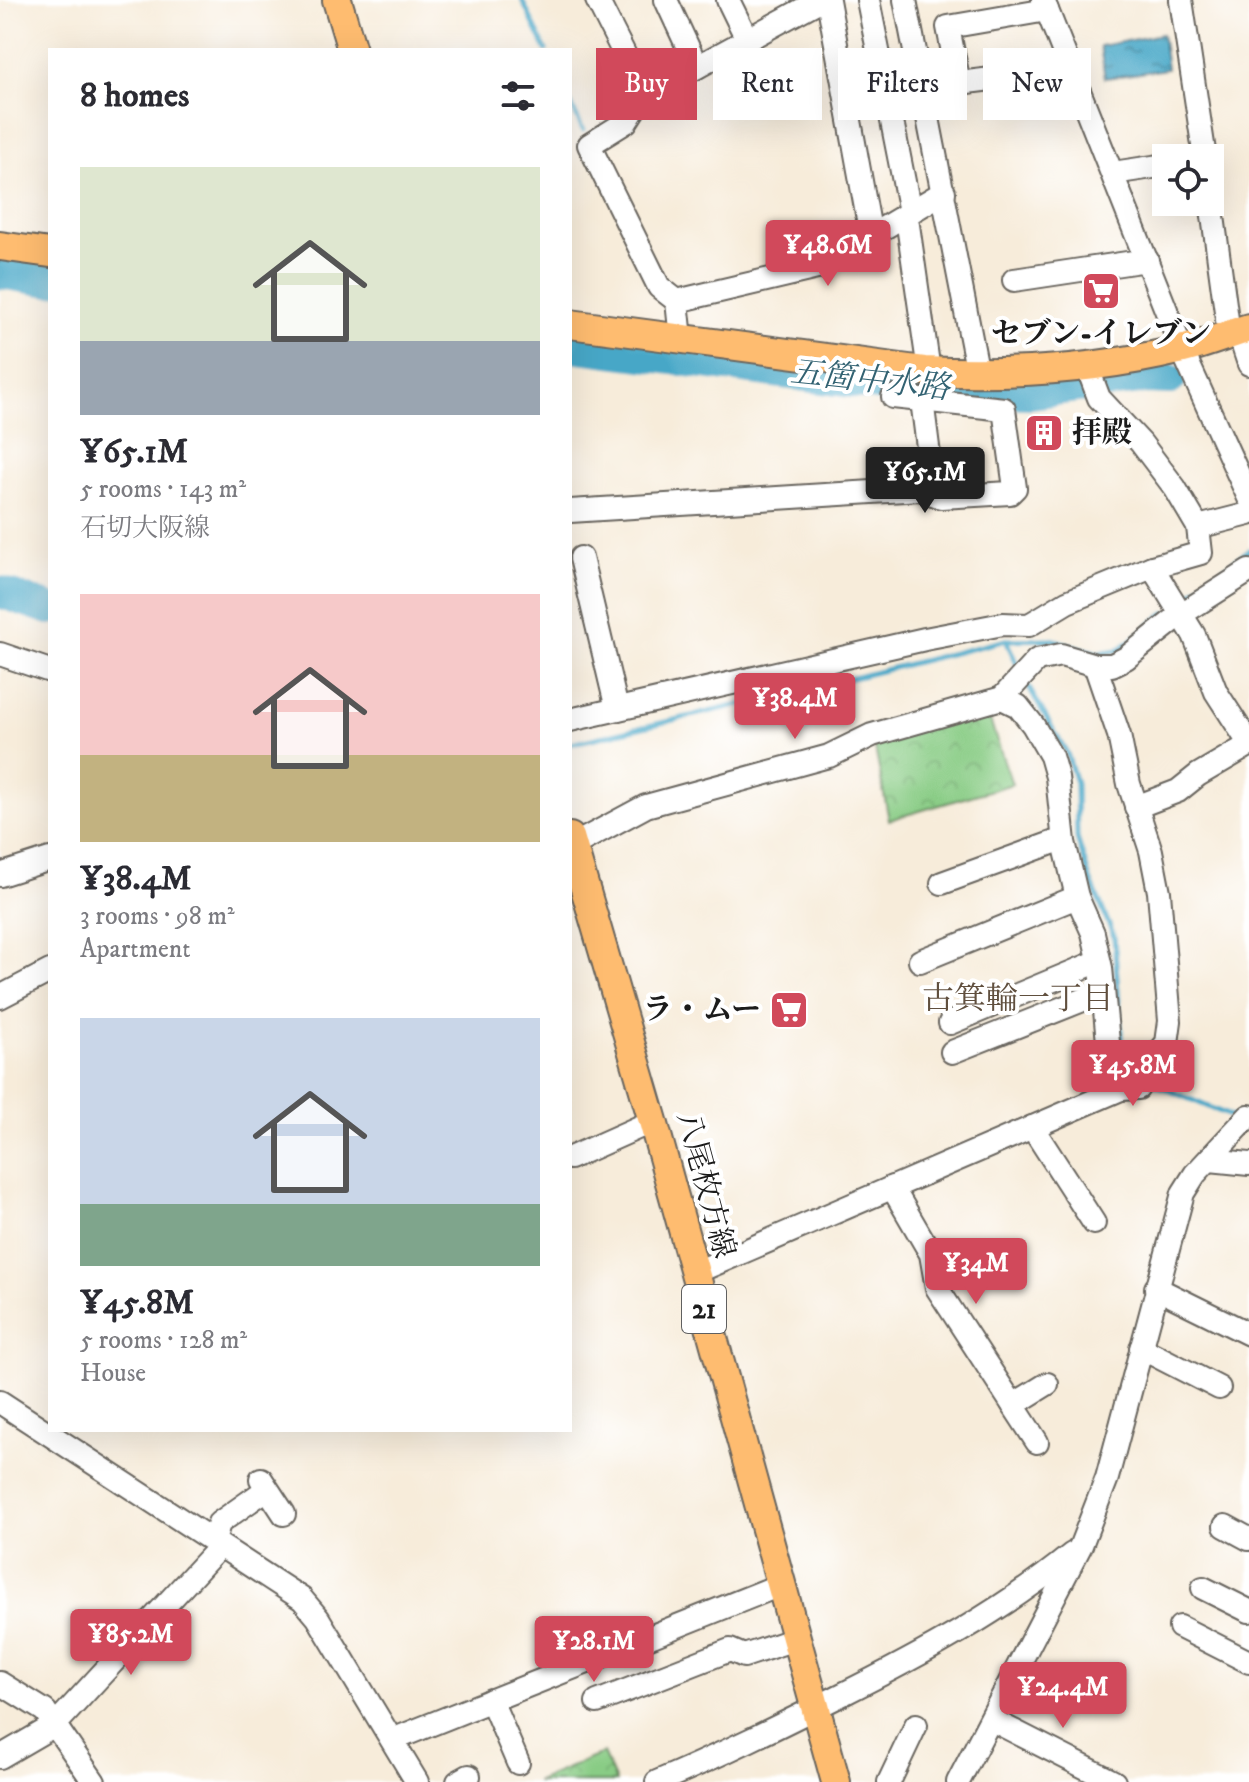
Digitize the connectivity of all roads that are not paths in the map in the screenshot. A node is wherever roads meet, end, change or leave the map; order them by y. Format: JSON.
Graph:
{"nodes":[{"id":1,"x":337,"y":0,"type":"edge"},
{"id":2,"x":597,"y":0,"type":"edge"},
{"id":3,"x":666,"y":0,"type":"edge"},
{"id":4,"x":728,"y":0,"type":"edge"},
{"id":5,"x":868,"y":0,"type":"edge"},
{"id":6,"x":905,"y":0,"type":"edge"},
{"id":7,"x":1181,"y":0,"type":"edge"},
{"id":8,"x":816,"y":1,"type":"edge"},
{"id":9,"x":1045,"y":5,"type":"edge"},
{"id":10,"x":747,"y":39,"type":"junction"},
{"id":11,"x":351,"y":48,"type":"edge"},
{"id":12,"x":621,"y":48,"type":"edge"},
{"id":13,"x":688,"y":48,"type":"edge"},
{"id":14,"x":1063,"y":48,"type":"edge"},
{"id":15,"x":697,"y":67,"type":"edge"},
{"id":16,"x":983,"y":80,"type":"edge"},
{"id":17,"x":1091,"y":117,"type":"edge"},
{"id":18,"x":627,"y":120,"type":"edge"},
{"id":19,"x":1203,"y":144,"type":"edge"},
{"id":20,"x":1152,"y":167,"type":"edge"},
{"id":21,"x":1113,"y":173,"type":"junction"},
{"id":22,"x":944,"y":192,"type":"junction"},
{"id":23,"x":1215,"y":216,"type":"edge"},
{"id":24,"x":909,"y":219,"type":"junction"},
{"id":25,"x":871,"y":236,"type":"junction"},
{"id":26,"x":0,"y":246,"type":"edge"},
{"id":27,"x":48,"y":253,"type":"edge"},
{"id":28,"x":1147,"y":260,"type":"junction"},
{"id":29,"x":1014,"y":280,"type":"dead end"},
{"id":30,"x":677,"y":301,"type":"junction"},
{"id":31,"x":572,"y":324,"type":"edge"},
{"id":32,"x":1239,"y":331,"type":"edge"},
{"id":33,"x":681,"y":339,"type":"junction"},
{"id":34,"x":1182,"y":350,"type":"junction"},
{"id":35,"x":1249,"y":364,"type":"edge"},
{"id":36,"x":1087,"y":366,"type":"junction"},
{"id":37,"x":929,"y":371,"type":"junction"},
{"id":38,"x":989,"y":388,"type":"junction"},
{"id":39,"x":893,"y":397,"type":"dead end"},
{"id":40,"x":922,"y":400,"type":"junction"},
{"id":41,"x":934,"y":494,"type":"junction"},
{"id":42,"x":1249,"y":498,"type":"edge"},
{"id":43,"x":572,"y":511,"type":"edge"},
{"id":44,"x":1249,"y":514,"type":"edge"},
{"id":45,"x":1198,"y":527,"type":"junction"},
{"id":46,"x":581,"y":558,"type":"dead end"},
{"id":47,"x":1152,"y":567,"type":"junction"},
{"id":48,"x":1249,"y":571,"type":"edge"},
{"id":49,"x":1180,"y":615,"type":"junction"},
{"id":50,"x":1029,"y":625,"type":"junction"},
{"id":51,"x":0,"y":654,"type":"edge"},
{"id":52,"x":1037,"y":660,"type":"junction"},
{"id":53,"x":1095,"y":665,"type":"junction"},
{"id":54,"x":48,"y":670,"type":"edge"},
{"id":55,"x":1002,"y":698,"type":"junction"},
{"id":56,"x":617,"y":709,"type":"junction"},
{"id":57,"x":572,"y":720,"type":"edge"},
{"id":58,"x":1249,"y":744,"type":"edge"},
{"id":59,"x":1136,"y":807,"type":"junction"},
{"id":60,"x":1063,"y":839,"type":"junction"},
{"id":61,"x":572,"y":843,"type":"edge"},
{"id":62,"x":572,"y":846,"type":"edge"},
{"id":63,"x":48,"y":860,"type":"edge"},
{"id":64,"x":0,"y":875,"type":"edge"},
{"id":65,"x":942,"y":883,"type":"dead end"},
{"id":66,"x":1077,"y":897,"type":"junction"},
{"id":67,"x":920,"y":961,"type":"dead end"},
{"id":68,"x":1099,"y":961,"type":"junction"},
{"id":69,"x":48,"y":972,"type":"edge"},
{"id":70,"x":1103,"y":992,"type":"junction"},
{"id":71,"x":0,"y":997,"type":"edge"},
{"id":72,"x":950,"y":1023,"type":"dead end"},
{"id":73,"x":952,"y":1052,"type":"dead end"},
{"id":74,"x":1121,"y":1089,"type":"junction"},
{"id":75,"x":1249,"y":1116,"type":"edge"},
{"id":76,"x":653,"y":1121,"type":"junction"},
{"id":77,"x":1032,"y":1127,"type":"junction"},
{"id":78,"x":572,"y":1157,"type":"edge"},
{"id":79,"x":1210,"y":1160,"type":"junction"},
{"id":80,"x":1249,"y":1164,"type":"edge"},
{"id":81,"x":892,"y":1187,"type":"junction"},
{"id":82,"x":1094,"y":1223,"type":"dead end"},
{"id":83,"x":694,"y":1273,"type":"junction"},
{"id":84,"x":1156,"y":1288,"type":"junction"},
{"id":85,"x":1249,"y":1334,"type":"edge"},
{"id":86,"x":1141,"y":1348,"type":"junction"},
{"id":87,"x":1047,"y":1384,"type":"dead end"},
{"id":88,"x":1219,"y":1388,"type":"dead end"},
{"id":89,"x":0,"y":1402,"type":"edge"},
{"id":90,"x":1013,"y":1405,"type":"junction"},
{"id":91,"x":1037,"y":1442,"type":"dead end"},
{"id":92,"x":284,"y":1514,"type":"dead end"},
{"id":93,"x":1225,"y":1526,"type":"dead end"},
{"id":94,"x":1249,"y":1539,"type":"edge"},
{"id":95,"x":217,"y":1544,"type":"junction"},
{"id":96,"x":1079,"y":1549,"type":"junction"},
{"id":97,"x":780,"y":1585,"type":"junction"},
{"id":98,"x":1203,"y":1588,"type":"dead end"},
{"id":99,"x":1249,"y":1611,"type":"edge"},
{"id":100,"x":1180,"y":1627,"type":"dead end"},
{"id":101,"x":795,"y":1639,"type":"junction"},
{"id":102,"x":1249,"y":1662,"type":"edge"},
{"id":103,"x":0,"y":1683,"type":"edge"},
{"id":104,"x":491,"y":1700,"type":"junction"},
{"id":105,"x":597,"y":1702,"type":"dead end"},
{"id":106,"x":815,"y":1708,"type":"junction"},
{"id":107,"x":992,"y":1720,"type":"junction"},
{"id":108,"x":55,"y":1725,"type":"junction"},
{"id":109,"x":916,"y":1725,"type":"dead end"},
{"id":110,"x":392,"y":1740,"type":"junction"},
{"id":111,"x":0,"y":1757,"type":"edge"},
{"id":112,"x":518,"y":1763,"type":"dead end"},
{"id":113,"x":94,"y":1782,"type":"edge"},
{"id":114,"x":417,"y":1782,"type":"edge"},
{"id":115,"x":657,"y":1782,"type":"edge"},
{"id":116,"x":836,"y":1782,"type":"edge"},
{"id":117,"x":889,"y":1782,"type":"edge"},
{"id":118,"x":960,"y":1782,"type":"edge"},
{"id":119,"x":1114,"y":1782,"type":"edge"}],
"edges":[{"from":1,"to":11,"type":"main road"},
{"from":2,"to":12,"type":"street"},
{"from":3,"to":13,"type":"street"},
{"from":4,"to":10,"type":"street"},
{"from":5,"to":24,"type":"street"},
{"from":6,"to":22,"type":"street"},
{"from":7,"to":19,"type":"street"},
{"from":8,"to":10,"type":"street"},
{"from":8,"to":25,"type":"street"},
{"from":9,"to":14,"type":"street"},
{"from":9,"to":16,"type":"street"},
{"from":10,"to":15,"type":"street"},
{"from":17,"to":21,"type":"street"},
{"from":18,"to":30,"type":"street"},
{"from":20,"to":21,"type":"street"},
{"from":21,"to":28,"type":"street"},
{"from":22,"to":24,"type":"street"},
{"from":22,"to":38,"type":"street"},
{"from":23,"to":32,"type":"street"},
{"from":24,"to":25,"type":"street"},
{"from":24,"to":37,"type":"street"},
{"from":25,"to":30,"type":"street"},
{"from":26,"to":27,"type":"main road"},
{"from":28,"to":29,"type":"street"},
{"from":28,"to":34,"type":"street"},
{"from":30,"to":33,"type":"street"},
{"from":31,"to":33,"type":"main road"},
{"from":32,"to":34,"type":"main road"},
{"from":32,"to":35,"type":"street"},
{"from":33,"to":37,"type":"main road"},
{"from":34,"to":36,"type":"main road"},
{"from":34,"to":42,"type":"street"},
{"from":36,"to":38,"type":"main road"},
{"from":36,"to":45,"type":"street"},
{"from":37,"to":38,"type":"main road"},
{"from":38,"to":40,"type":"street"},
{"from":38,"to":41,"type":"street"},
{"from":39,"to":40,"type":"street"},
{"from":40,"to":41,"type":"street"},
{"from":41,"to":43,"type":"street"},
{"from":44,"to":45,"type":"street"},
{"from":45,"to":47,"type":"street"},
{"from":46,"to":56,"type":"street"},
{"from":47,"to":49,"type":"street"},
{"from":47,"to":50,"type":"street"},
{"from":48,"to":49,"type":"street"},
{"from":49,"to":53,"type":"street"},
{"from":49,"to":58,"type":"street"},
{"from":50,"to":52,"type":"street"},
{"from":50,"to":56,"type":"street"},
{"from":51,"to":54,"type":"street"},
{"from":52,"to":53,"type":"street"},
{"from":52,"to":55,"type":"street"},
{"from":53,"to":59,"type":"street"},
{"from":55,"to":60,"type":"street"},
{"from":55,"to":61,"type":"street"},
{"from":56,"to":57,"type":"street"},
{"from":58,"to":59,"type":"street"},
{"from":59,"to":74,"type":"street"},
{"from":60,"to":65,"type":"street"},
{"from":60,"to":66,"type":"street"},
{"from":62,"to":76,"type":"main road","name":"八尾枚方線","number":"21"},
{"from":63,"to":64,"type":"street"},
{"from":66,"to":67,"type":"street"},
{"from":66,"to":68,"type":"street"},
{"from":68,"to":70,"type":"street"},
{"from":68,"to":72,"type":"street"},
{"from":69,"to":71,"type":"street"},
{"from":70,"to":73,"type":"street"},
{"from":70,"to":74,"type":"street"},
{"from":74,"to":77,"type":"street"},
{"from":75,"to":79,"type":"street"},
{"from":76,"to":78,"type":"street"},
{"from":76,"to":83,"type":"main road","name":"八尾枚方線","number":"21"},
{"from":77,"to":81,"type":"street"},
{"from":77,"to":82,"type":"street"},
{"from":79,"to":80,"type":"street"},
{"from":79,"to":84,"type":"street"},
{"from":81,"to":83,"type":"street"},
{"from":81,"to":90,"type":"street"},
{"from":83,"to":97,"type":"main road","name":"八尾枚方線","number":"21"},
{"from":84,"to":85,"type":"street"},
{"from":84,"to":86,"type":"street"},
{"from":86,"to":88,"type":"street"},
{"from":86,"to":96,"type":"street"},
{"from":87,"to":90,"type":"street"},
{"from":89,"to":95,"type":"street"},
{"from":90,"to":91,"type":"street"},
{"from":92,"to":95,"type":"street"},
{"from":93,"to":94,"type":"street"},
{"from":95,"to":108,"type":"street"},
{"from":95,"to":110,"type":"street"},
{"from":96,"to":106,"type":"street"},
{"from":96,"to":107,"type":"street"},
{"from":97,"to":101,"type":"main road","name":"八尾枚方線","number":"21"},
{"from":97,"to":104,"type":"street"},
{"from":98,"to":99,"type":"street"},
{"from":100,"to":102,"type":"street"},
{"from":101,"to":105,"type":"street"},
{"from":101,"to":106,"type":"main road","name":"八尾枚方線","number":"21"},
{"from":103,"to":108,"type":"street"},
{"from":104,"to":110,"type":"street"},
{"from":104,"to":112,"type":"street"},
{"from":106,"to":115,"type":"street"},
{"from":106,"to":116,"type":"main road","name":"八尾枚方線","number":"21"},
{"from":107,"to":118,"type":"street"},
{"from":107,"to":119,"type":"street"},
{"from":108,"to":111,"type":"street"},
{"from":108,"to":113,"type":"street"},
{"from":109,"to":117,"type":"street"},
{"from":110,"to":114,"type":"street"}]}
